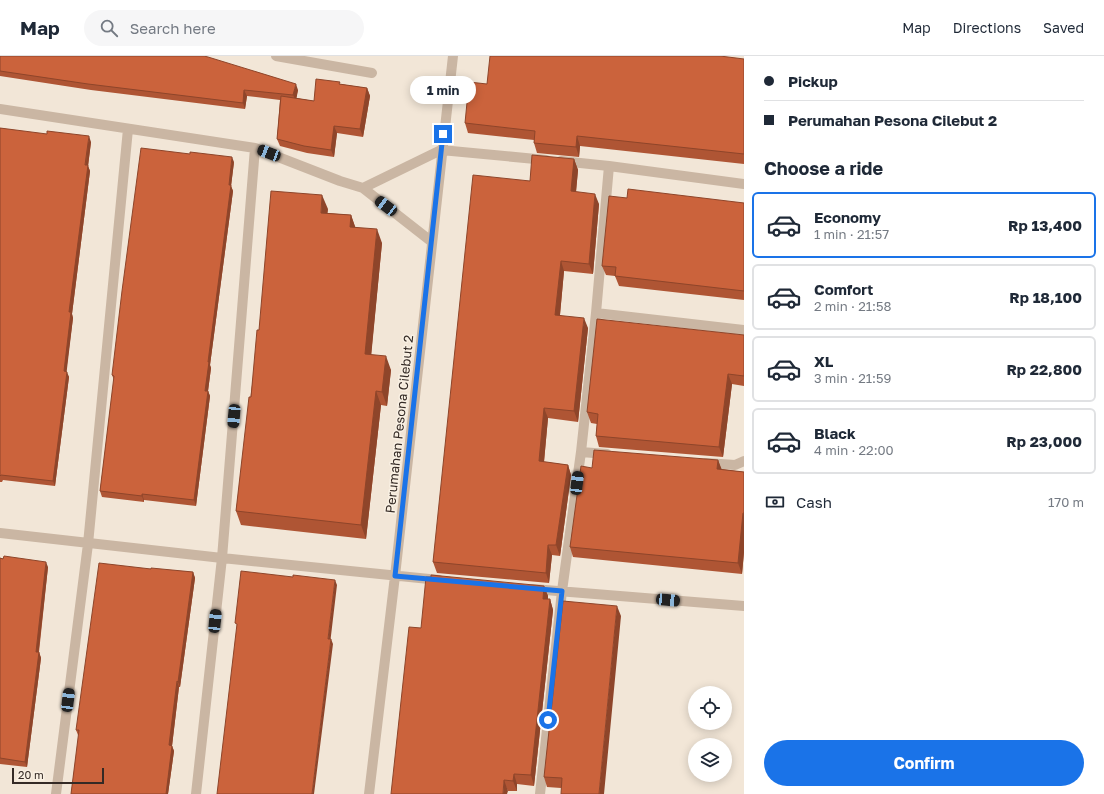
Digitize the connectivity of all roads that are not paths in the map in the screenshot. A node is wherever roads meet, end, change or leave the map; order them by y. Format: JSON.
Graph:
{"nodes":[{"id":1,"x":276,"y":56,"type":"edge"},
{"id":2,"x":452,"y":56,"type":"edge"},
{"id":3,"x":372,"y":73,"type":"dead end"},
{"id":4,"x":0,"y":109,"type":"edge"},
{"id":5,"x":128,"y":129,"type":"junction"},
{"id":6,"x":255,"y":148,"type":"junction"},
{"id":7,"x":441,"y":150,"type":"junction"},
{"id":8,"x":609,"y":166,"type":"junction"},
{"id":9,"x":744,"y":184,"type":"edge"},
{"id":10,"x":363,"y":188,"type":"junction"},
{"id":11,"x":432,"y":242,"type":"junction"},
{"id":12,"x":596,"y":313,"type":"junction"},
{"id":13,"x":744,"y":330,"type":"edge"},
{"id":14,"x":581,"y":452,"type":"junction"},
{"id":15,"x":619,"y":455,"type":"edge"},
{"id":16,"x":744,"y":461,"type":"edge"},
{"id":17,"x":696,"y":462,"type":"edge"},
{"id":18,"x":0,"y":533,"type":"edge"},
{"id":19,"x":88,"y":544,"type":"junction"},
{"id":20,"x":222,"y":558,"type":"junction"},
{"id":21,"x":395,"y":576,"type":"junction"},
{"id":22,"x":448,"y":580,"type":"edge"},
{"id":23,"x":524,"y":588,"type":"edge"},
{"id":24,"x":562,"y":591,"type":"junction"},
{"id":25,"x":744,"y":606,"type":"edge"},
{"id":26,"x":56,"y":794,"type":"edge"},
{"id":27,"x":196,"y":794,"type":"edge"},
{"id":28,"x":369,"y":794,"type":"edge"},
{"id":29,"x":540,"y":794,"type":"edge"}],
"edges":[{"from":1,"to":3,"type":"street"},
{"from":2,"to":7,"type":"street","name":"Perumahan Pesona Cilebut 2"},
{"from":4,"to":5,"type":"street"},
{"from":5,"to":6,"type":"street"},
{"from":5,"to":19,"type":"street"},
{"from":6,"to":10,"type":"street"},
{"from":6,"to":20,"type":"street"},
{"from":7,"to":8,"type":"street"},
{"from":7,"to":10,"type":"street"},
{"from":7,"to":11,"type":"street","name":"Perumahan Pesona Cilebut 2"},
{"from":8,"to":9,"type":"street"},
{"from":8,"to":12,"type":"street"},
{"from":10,"to":11,"type":"street"},
{"from":11,"to":21,"type":"street","name":"Perumahan Pesona Cilebut 2"},
{"from":12,"to":13,"type":"street"},
{"from":12,"to":14,"type":"street"},
{"from":14,"to":15,"type":"street"},
{"from":14,"to":24,"type":"street"},
{"from":16,"to":17,"type":"street"},
{"from":18,"to":19,"type":"street"},
{"from":19,"to":20,"type":"street"},
{"from":19,"to":26,"type":"street"},
{"from":20,"to":21,"type":"street"},
{"from":20,"to":27,"type":"street"},
{"from":21,"to":22,"type":"street"},
{"from":21,"to":28,"type":"street","name":"Perumahan Pesona Cilebut 2"},
{"from":23,"to":24,"type":"street"},
{"from":24,"to":25,"type":"street"},
{"from":24,"to":29,"type":"street"}]}
